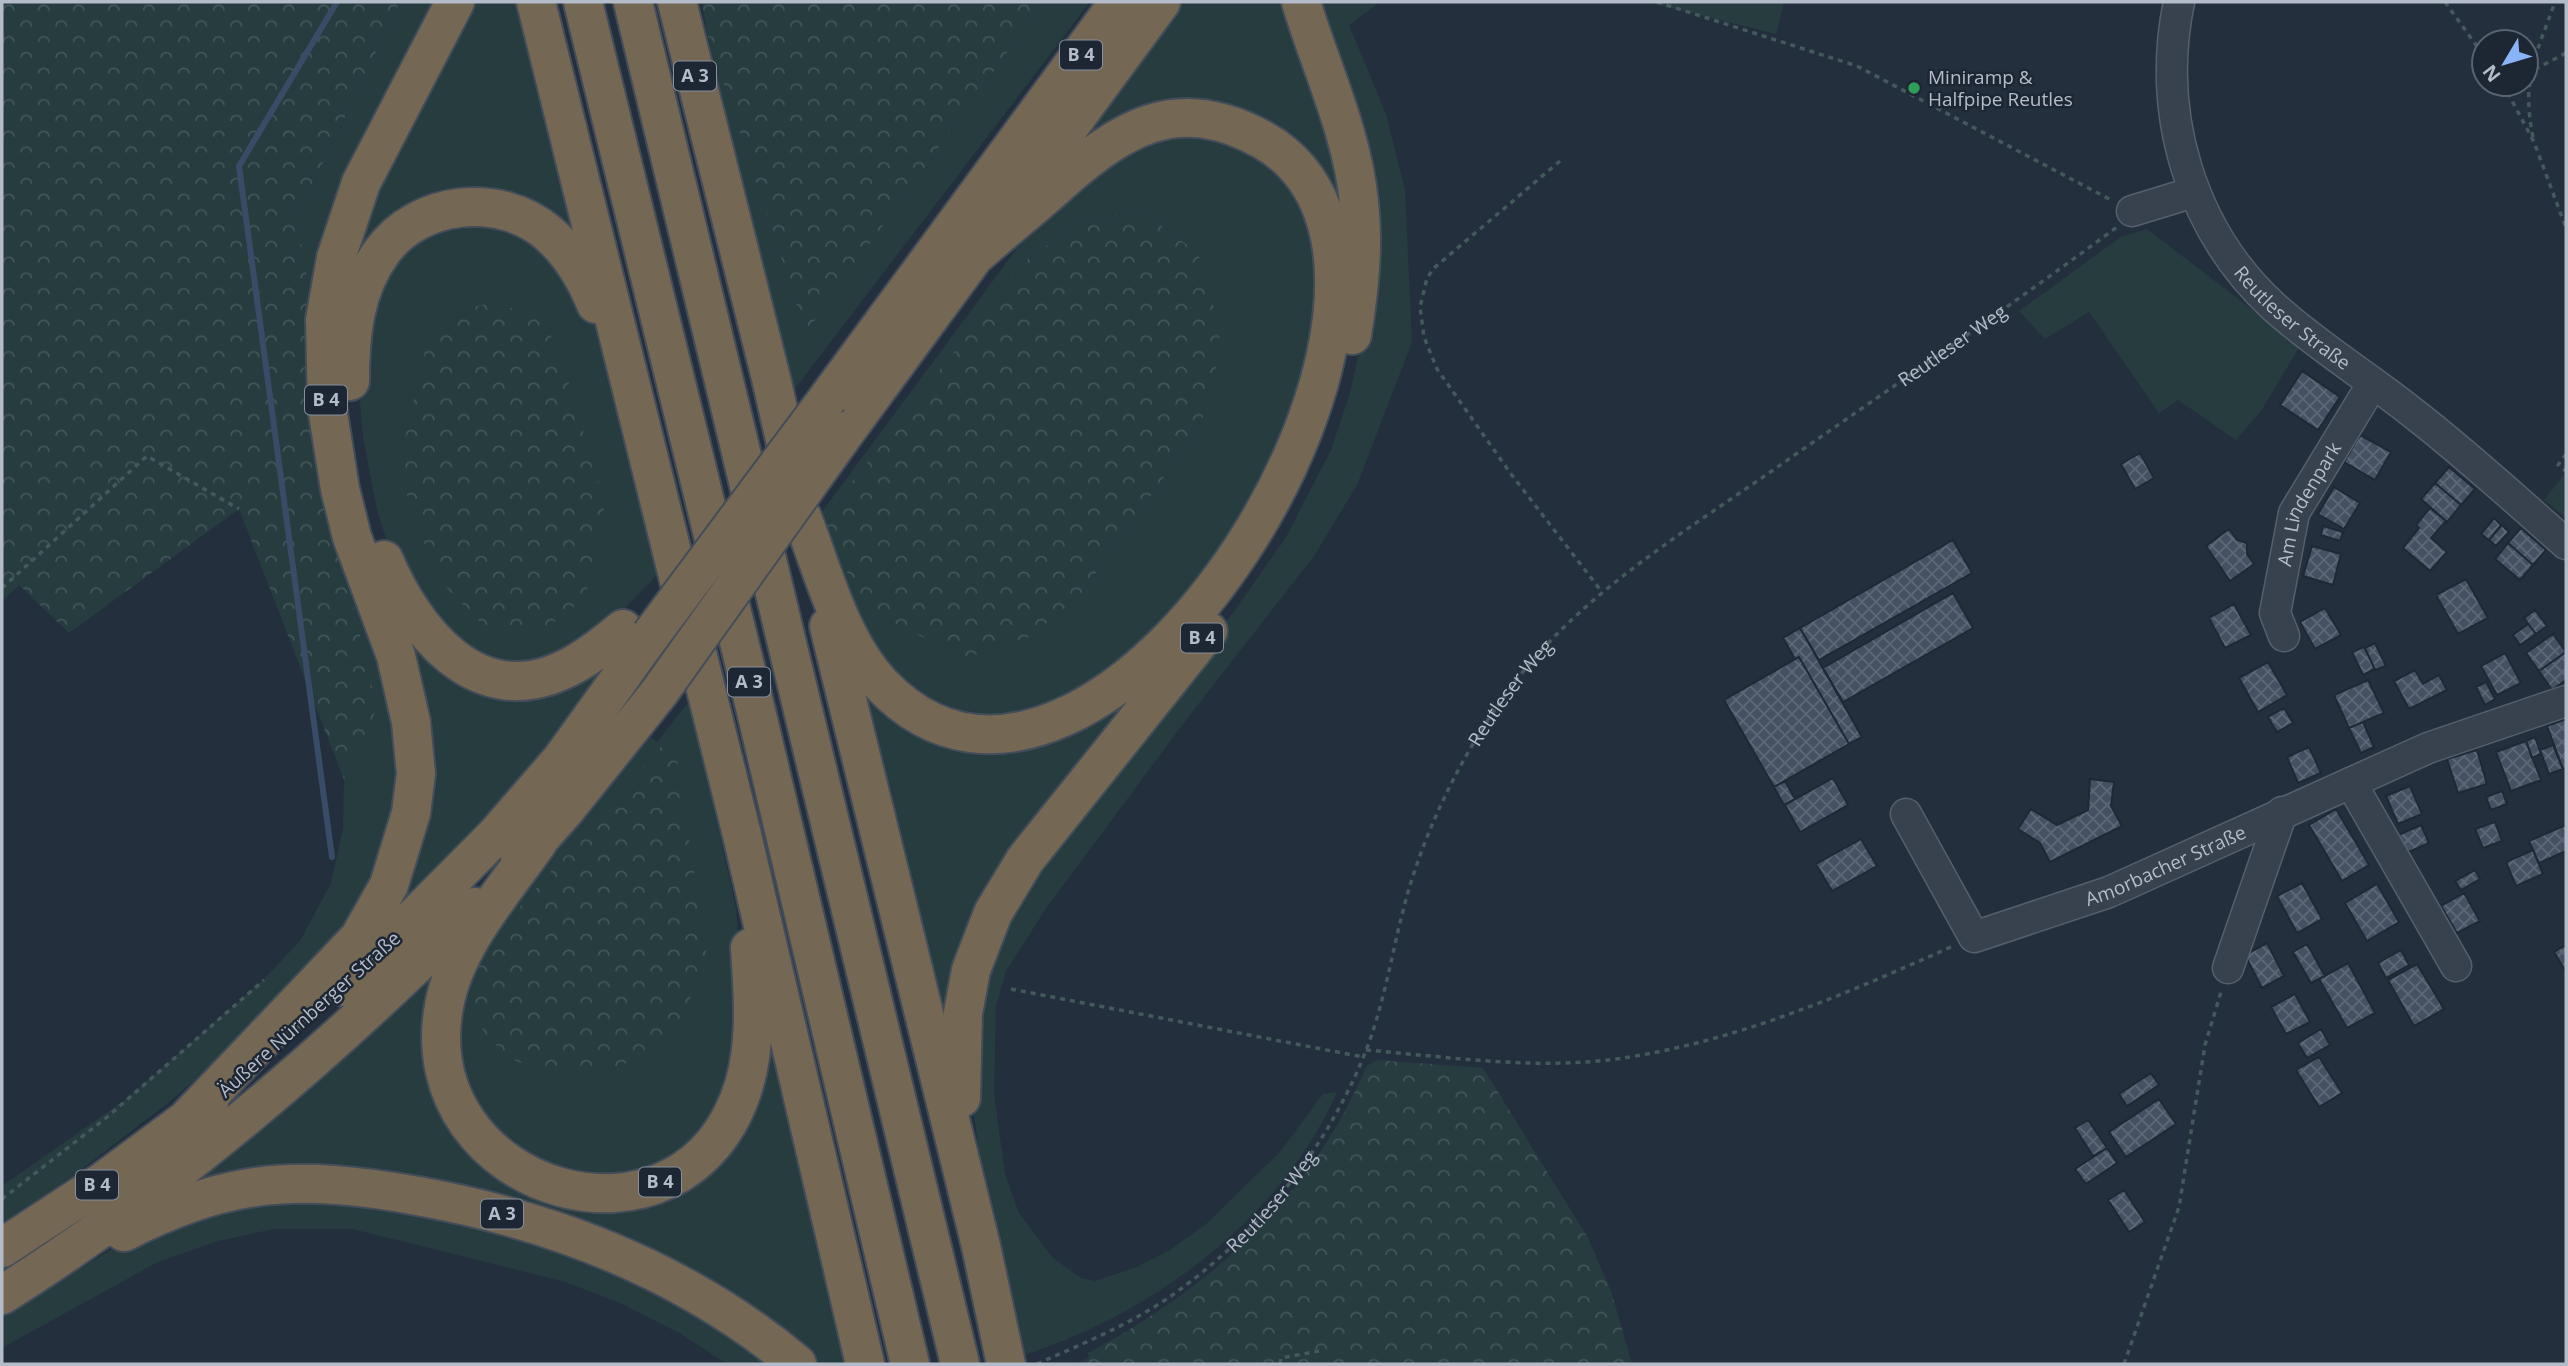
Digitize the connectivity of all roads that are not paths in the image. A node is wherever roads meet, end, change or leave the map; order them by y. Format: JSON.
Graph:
{"nodes":[{"id":1,"x":455,"y":2,"type":"edge"},
{"id":2,"x":536,"y":2,"type":"edge"},
{"id":3,"x":583,"y":2,"type":"edge"},
{"id":4,"x":633,"y":2,"type":"edge"},
{"id":5,"x":677,"y":2,"type":"edge"},
{"id":6,"x":692,"y":2,"type":"edge"},
{"id":7,"x":1104,"y":2,"type":"edge"},
{"id":8,"x":1119,"y":2,"type":"edge"},
{"id":9,"x":1161,"y":2,"type":"edge"},
{"id":10,"x":1301,"y":2,"type":"edge"},
{"id":11,"x":2179,"y":2,"type":"edge"},
{"id":12,"x":1042,"y":109,"type":"junction"},
{"id":13,"x":713,"y":149,"type":"junction"},
{"id":14,"x":2194,"y":192,"type":"junction"},
{"id":15,"x":2132,"y":211,"type":"road end"},
{"id":16,"x":976,"y":254,"type":"junction"},
{"id":17,"x":2373,"y":383,"type":"junction"},
{"id":18,"x":634,"y":404,"type":"junction"},
{"id":19,"x":802,"y":517,"type":"junction"},
{"id":20,"x":2566,"y":544,"type":"edge"},
{"id":21,"x":637,"y":632,"type":"junction"},
{"id":22,"x":2284,"y":636,"type":"dead end"},
{"id":23,"x":2566,"y":701,"type":"edge"},
{"id":24,"x":2351,"y":783,"type":"junction"},
{"id":25,"x":2282,"y":812,"type":"junction"},
{"id":26,"x":1906,"y":814,"type":"dead end"},
{"id":27,"x":742,"y":835,"type":"junction"},
{"id":28,"x":538,"y":842,"type":"junction"},
{"id":29,"x":2456,"y":965,"type":"dead end"},
{"id":30,"x":2228,"y":968,"type":"road end"},
{"id":31,"x":188,"y":1118,"type":"junction"},
{"id":32,"x":981,"y":1246,"type":"junction"},
{"id":33,"x":2,"y":1248,"type":"edge"},
{"id":34,"x":3,"y":1295,"type":"edge"},
{"id":35,"x":797,"y":1364,"type":"edge"},
{"id":36,"x":865,"y":1364,"type":"edge"},
{"id":37,"x":910,"y":1364,"type":"edge"},
{"id":38,"x":960,"y":1364,"type":"edge"},
{"id":39,"x":1006,"y":1364,"type":"edge"}],
"edges":[{"from":1,"to":31,"type":"highway","number":"B 4"},
{"from":2,"to":18,"type":"highway"},
{"from":3,"to":37,"type":"highway","number":"A 3"},
{"from":4,"to":38,"type":"highway","number":"A 3"},
{"from":5,"to":13,"type":"highway","number":"A 3"},
{"from":6,"to":13,"type":"highway"},
{"from":7,"to":12,"type":"highway","number":"B 4"},
{"from":8,"to":12,"type":"highway","number":"B 4"},
{"from":9,"to":16,"type":"highway","number":"B 4"},
{"from":10,"to":32,"type":"highway","number":"B 4"},
{"from":11,"to":14,"type":"street","name":"Reutleser Straße"},
{"from":12,"to":21,"type":"highway","number":"B 4","bridge":true},
{"from":13,"to":19,"type":"highway"},
{"from":14,"to":15,"type":"street"},
{"from":14,"to":17,"type":"street","name":"Reutleser Straße"},
{"from":16,"to":19,"type":"highway"},
{"from":16,"to":28,"type":"highway","name":"Äußere Nürnberger Straße","number":"B 4","bridge":true},
{"from":17,"to":20,"type":"street","name":"Reutleser Straße"},
{"from":17,"to":22,"type":"street","name":"Am Lindenpark"},
{"from":18,"to":21,"type":"highway"},
{"from":18,"to":27,"type":"highway"},
{"from":19,"to":32,"type":"highway"},
{"from":21,"to":31,"type":"highway","name":"Äußere Nürnberger Straße","number":"B 4"},
{"from":23,"to":24,"type":"street","name":"Amorbacher Straße"},
{"from":24,"to":25,"type":"street","name":"Amorbacher Straße"},
{"from":24,"to":29,"type":"street"},
{"from":25,"to":26,"type":"street","name":"Amorbacher Straße"},
{"from":25,"to":30,"type":"street"},
{"from":27,"to":28,"type":"highway","number":"B 4"},
{"from":27,"to":36,"type":"highway"},
{"from":28,"to":34,"type":"highway","name":"Äußere Nürnberger Straße","number":"B 4"},
{"from":31,"to":33,"type":"highway","name":"Äußere Nürnberger Straße","number":"B 4"},
{"from":32,"to":39,"type":"highway"},
{"from":34,"to":35,"type":"highway","number":"A 3"}]}
